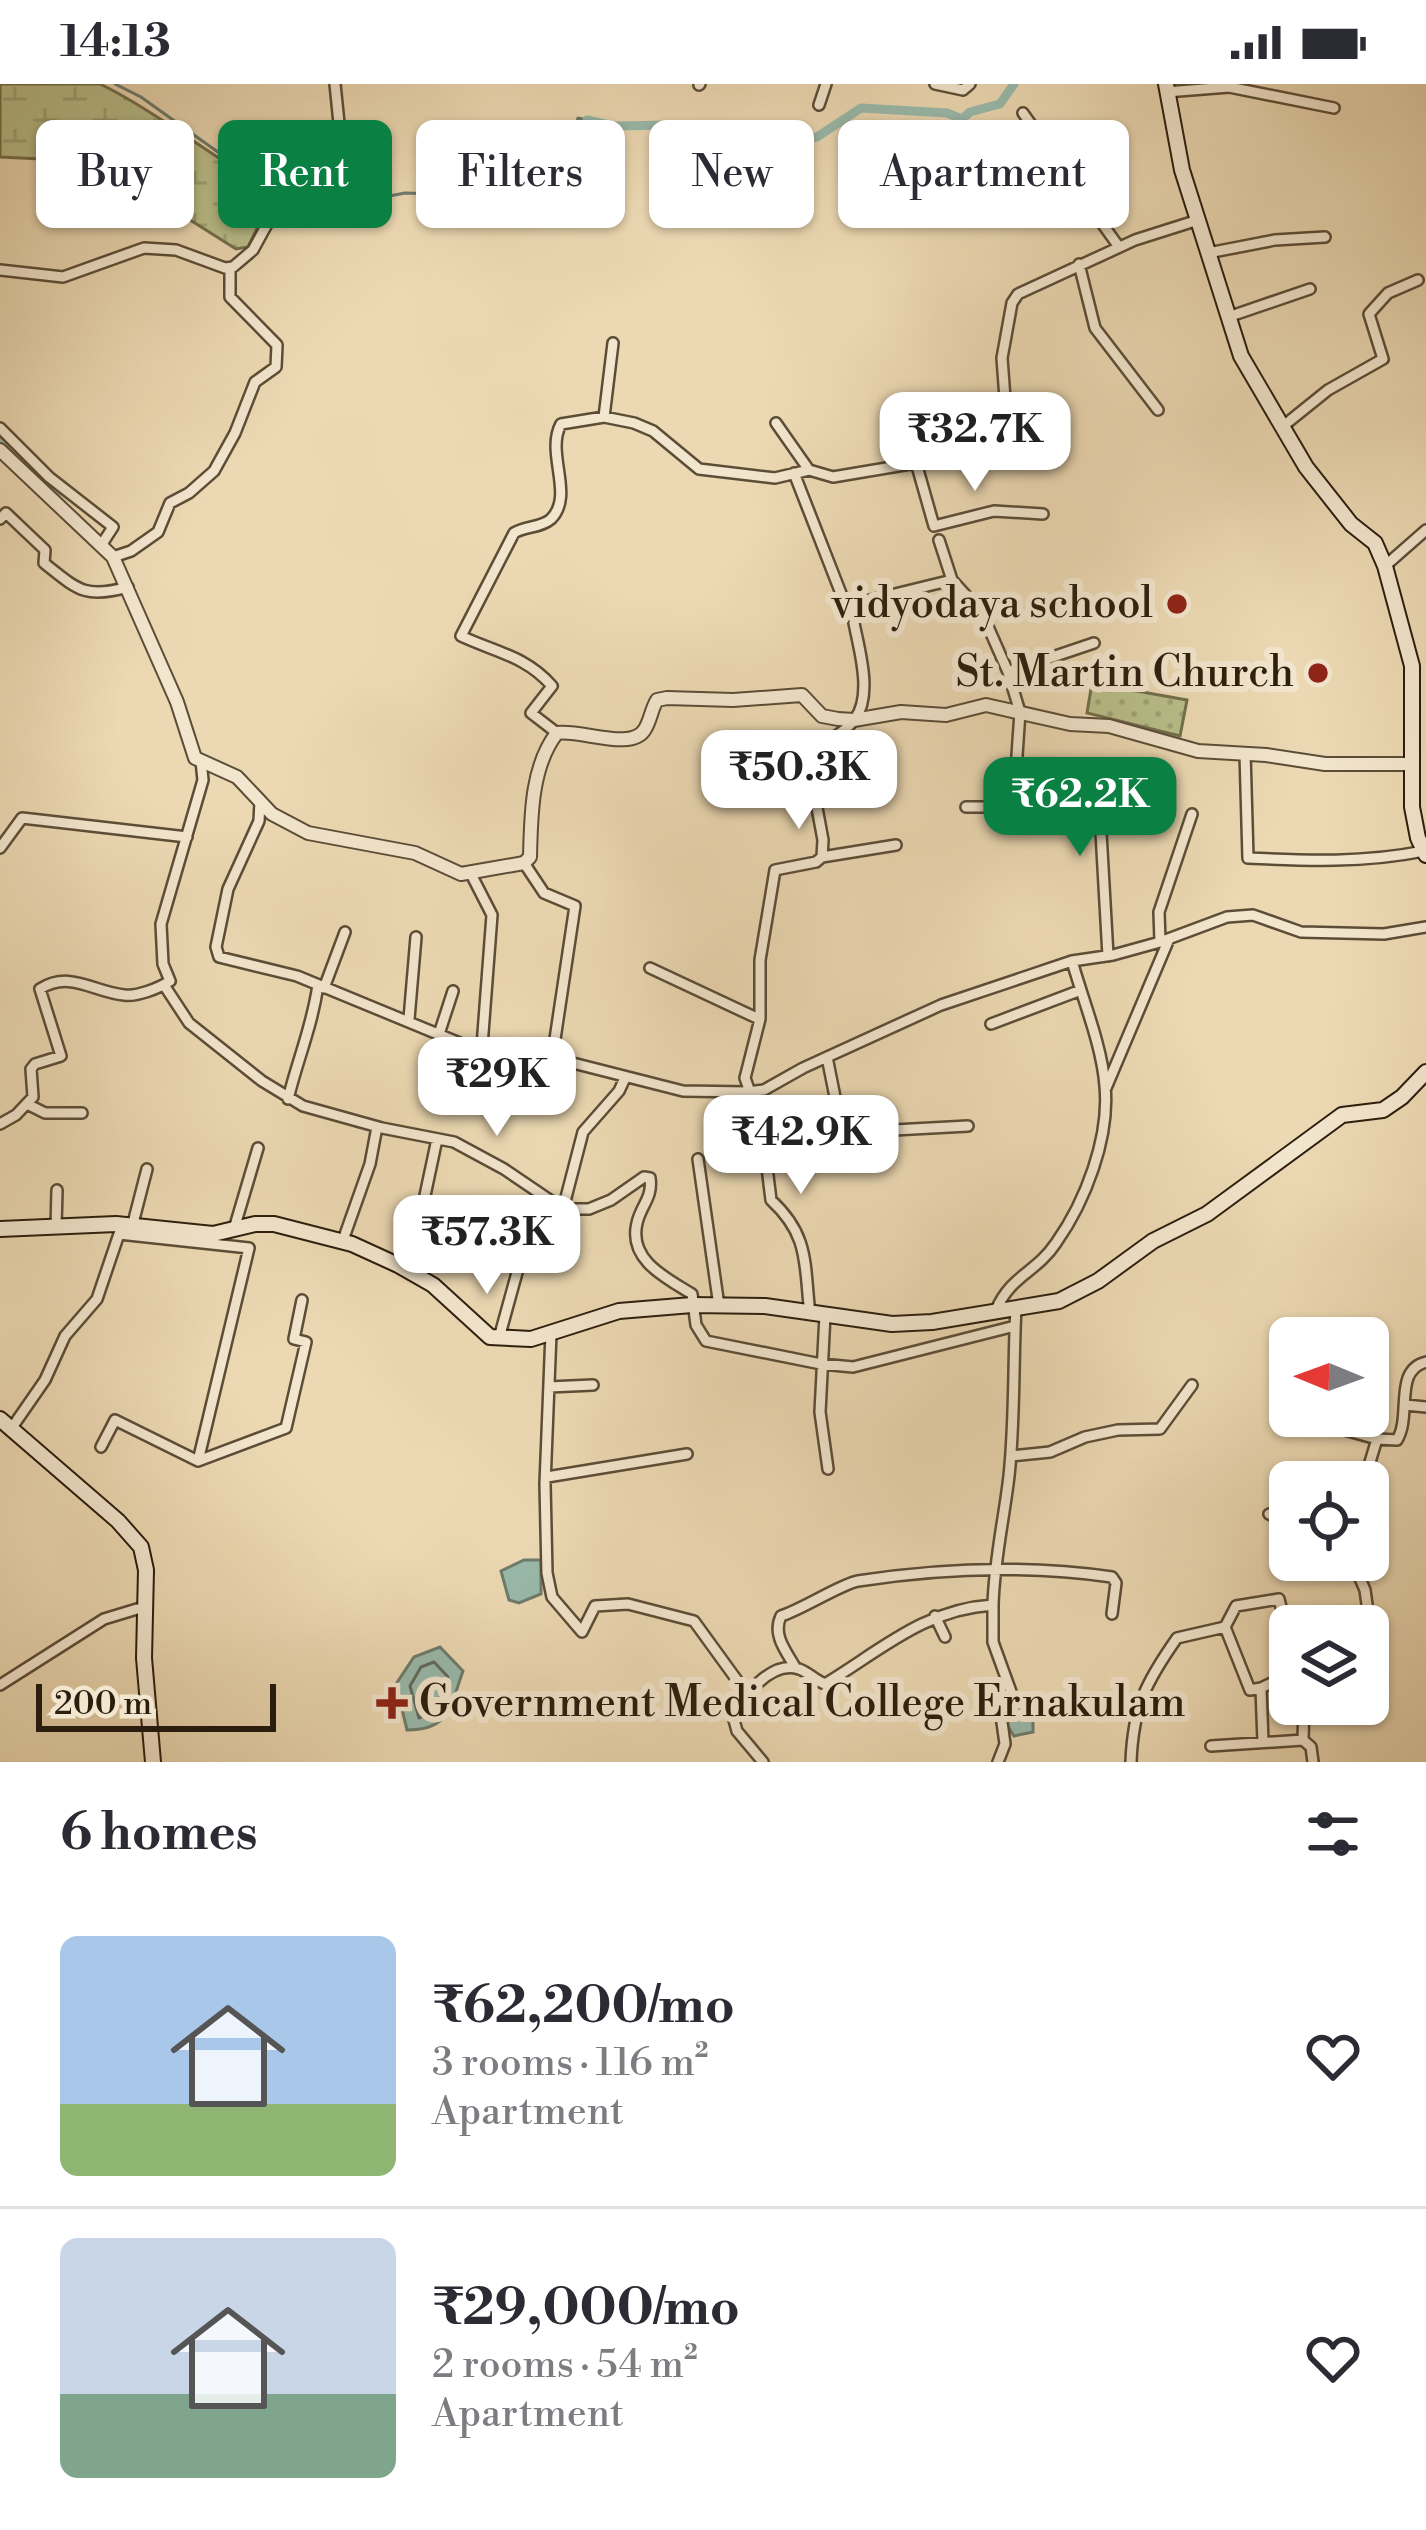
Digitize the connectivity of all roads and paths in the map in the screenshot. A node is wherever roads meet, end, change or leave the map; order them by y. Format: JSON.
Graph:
{"nodes":[{"id":1,"x":335,"y":84,"type":"edge"},
{"id":2,"x":935,"y":84,"type":"edge"},
{"id":3,"x":970,"y":84,"type":"edge"},
{"id":4,"x":824,"y":85,"type":"edge"},
{"id":5,"x":1166,"y":88,"type":"edge"},
{"id":6,"x":819,"y":105,"type":"dead end"},
{"id":7,"x":1334,"y":109,"type":"dead end"},
{"id":8,"x":1023,"y":113,"type":"dead end"},
{"id":9,"x":1198,"y":220,"type":"junction"},
{"id":10,"x":1325,"y":237,"type":"dead end"},
{"id":11,"x":1119,"y":247,"type":"junction"},
{"id":12,"x":1208,"y":253,"type":"junction"},
{"id":13,"x":1079,"y":264,"type":"junction"},
{"id":14,"x":230,"y":268,"type":"junction"},
{"id":15,"x":0,"y":270,"type":"edge"},
{"id":16,"x":1418,"y":280,"type":"dead end"},
{"id":17,"x":1310,"y":289,"type":"dead end"},
{"id":18,"x":1228,"y":317,"type":"junction"},
{"id":19,"x":613,"y":343,"type":"dead end"},
{"id":20,"x":1007,"y":408,"type":"junction"},
{"id":21,"x":1158,"y":410,"type":"dead end"},
{"id":22,"x":604,"y":417,"type":"junction"},
{"id":23,"x":776,"y":423,"type":"dead end"},
{"id":24,"x":0,"y":428,"type":"edge"},
{"id":25,"x":1282,"y":428,"type":"junction"},
{"id":26,"x":1049,"y":430,"type":"dead end"},
{"id":27,"x":0,"y":450,"type":"edge"},
{"id":28,"x":917,"y":466,"type":"junction"},
{"id":29,"x":809,"y":470,"type":"junction"},
{"id":30,"x":794,"y":472,"type":"junction"},
{"id":31,"x":1042,"y":514,"type":"dead end"},
{"id":32,"x":0,"y":520,"type":"edge"},
{"id":33,"x":1426,"y":530,"type":"edge"},
{"id":34,"x":939,"y":539,"type":"dead end"},
{"id":35,"x":102,"y":544,"type":"junction"},
{"id":36,"x":113,"y":557,"type":"junction"},
{"id":37,"x":1384,"y":566,"type":"junction"},
{"id":38,"x":952,"y":580,"type":"junction"},
{"id":39,"x":128,"y":587,"type":"junction"},
{"id":40,"x":854,"y":623,"type":"dead end"},
{"id":41,"x":1094,"y":643,"type":"dead end"},
{"id":42,"x":1008,"y":672,"type":"junction"},
{"id":43,"x":1419,"y":685,"type":"edge"},
{"id":44,"x":1020,"y":712,"type":"junction"},
{"id":45,"x":854,"y":721,"type":"junction"},
{"id":46,"x":557,"y":733,"type":"junction"},
{"id":47,"x":1245,"y":753,"type":"junction"},
{"id":48,"x":202,"y":761,"type":"junction"},
{"id":49,"x":1409,"y":764,"type":"junction"},
{"id":50,"x":1014,"y":799,"type":"junction"},
{"id":51,"x":260,"y":802,"type":"junction"},
{"id":52,"x":966,"y":807,"type":"dead end"},
{"id":53,"x":1192,"y":814,"type":"dead end"},
{"id":54,"x":187,"y":837,"type":"junction"},
{"id":55,"x":896,"y":845,"type":"dead end"},
{"id":56,"x":0,"y":848,"type":"edge"},
{"id":57,"x":1425,"y":853,"type":"edge"},
{"id":58,"x":822,"y":857,"type":"junction"},
{"id":59,"x":524,"y":863,"type":"junction"},
{"id":60,"x":471,"y":874,"type":"junction"},
{"id":61,"x":1426,"y":928,"type":"edge"},
{"id":62,"x":344,"y":932,"type":"dead end"},
{"id":63,"x":416,"y":937,"type":"dead end"},
{"id":64,"x":1165,"y":941,"type":"junction"},
{"id":65,"x":1108,"y":956,"type":"junction"},
{"id":66,"x":1072,"y":961,"type":"junction"},
{"id":67,"x":650,"y":968,"type":"dead end"},
{"id":68,"x":164,"y":986,"type":"junction"},
{"id":69,"x":321,"y":987,"type":"junction"},
{"id":70,"x":1081,"y":990,"type":"junction"},
{"id":71,"x":454,"y":991,"type":"dead end"},
{"id":72,"x":409,"y":1019,"type":"junction"},
{"id":73,"x":760,"y":1019,"type":"junction"},
{"id":74,"x":991,"y":1024,"type":"dead end"},
{"id":75,"x":439,"y":1034,"type":"junction"},
{"id":76,"x":482,"y":1046,"type":"junction"},
{"id":77,"x":827,"y":1057,"type":"junction"},
{"id":78,"x":552,"y":1059,"type":"junction"},
{"id":79,"x":570,"y":1062,"type":"junction"},
{"id":80,"x":1426,"y":1072,"type":"edge"},
{"id":81,"x":626,"y":1078,"type":"junction"},
{"id":82,"x":1106,"y":1088,"type":"junction"},
{"id":83,"x":747,"y":1092,"type":"junction"},
{"id":84,"x":288,"y":1099,"type":"junction"},
{"id":85,"x":559,"y":1101,"type":"dead end"},
{"id":86,"x":27,"y":1104,"type":"junction"},
{"id":87,"x":82,"y":1112,"type":"dead end"},
{"id":88,"x":0,"y":1124,"type":"edge"},
{"id":89,"x":968,"y":1126,"type":"dead end"},
{"id":90,"x":376,"y":1127,"type":"junction"},
{"id":91,"x":437,"y":1139,"type":"junction"},
{"id":92,"x":258,"y":1148,"type":"dead end"},
{"id":93,"x":698,"y":1159,"type":"dead end"},
{"id":94,"x":147,"y":1169,"type":"dead end"},
{"id":95,"x":57,"y":1190,"type":"dead end"},
{"id":96,"x":563,"y":1209,"type":"junction"},
{"id":97,"x":56,"y":1227,"type":"junction"},
{"id":98,"x":132,"y":1227,"type":"junction"},
{"id":99,"x":0,"y":1229,"type":"edge"},
{"id":100,"x":233,"y":1231,"type":"junction"},
{"id":101,"x":342,"y":1243,"type":"junction"},
{"id":102,"x":398,"y":1265,"type":"junction"},
{"id":103,"x":518,"y":1269,"type":"dead end"},
{"id":104,"x":302,"y":1300,"type":"dead end"},
{"id":105,"x":692,"y":1305,"type":"junction"},
{"id":106,"x":719,"y":1306,"type":"junction"},
{"id":107,"x":1016,"y":1307,"type":"junction"},
{"id":108,"x":996,"y":1310,"type":"junction"},
{"id":109,"x":818,"y":1314,"type":"junction"},
{"id":110,"x":1015,"y":1326,"type":"junction"},
{"id":111,"x":551,"y":1333,"type":"junction"},
{"id":112,"x":499,"y":1338,"type":"junction"},
{"id":113,"x":1426,"y":1362,"type":"edge"},
{"id":114,"x":820,"y":1364,"type":"junction"},
{"id":115,"x":593,"y":1385,"type":"dead end"},
{"id":116,"x":1192,"y":1385,"type":"dead end"},
{"id":117,"x":549,"y":1387,"type":"junction"},
{"id":118,"x":1405,"y":1405,"type":"junction"},
{"id":119,"x":1426,"y":1407,"type":"edge"},
{"id":120,"x":4,"y":1426,"type":"edge"},
{"id":121,"x":1370,"y":1437,"type":"edge"},
{"id":122,"x":1377,"y":1439,"type":"junction"},
{"id":123,"x":100,"y":1447,"type":"dead end"},
{"id":124,"x":687,"y":1454,"type":"dead end"},
{"id":125,"x":1011,"y":1456,"type":"junction"},
{"id":126,"x":198,"y":1461,"type":"junction"},
{"id":127,"x":1370,"y":1461,"type":"edge"},
{"id":128,"x":828,"y":1469,"type":"dead end"},
{"id":129,"x":547,"y":1477,"type":"junction"},
{"id":130,"x":135,"y":1544,"type":"junction"},
{"id":131,"x":994,"y":1570,"type":"junction"},
{"id":132,"x":993,"y":1605,"type":"junction"},
{"id":133,"x":1278,"y":1605,"type":"edge"},
{"id":134,"x":137,"y":1609,"type":"junction"},
{"id":135,"x":1112,"y":1614,"type":"dead end"},
{"id":136,"x":935,"y":1616,"type":"junction"},
{"id":137,"x":1225,"y":1627,"type":"junction"},
{"id":138,"x":945,"y":1637,"type":"dead end"},
{"id":139,"x":795,"y":1667,"type":"junction"},
{"id":140,"x":1269,"y":1684,"type":"edge"},
{"id":141,"x":0,"y":1685,"type":"edge"},
{"id":142,"x":1261,"y":1688,"type":"junction"},
{"id":143,"x":747,"y":1694,"type":"junction"},
{"id":144,"x":1303,"y":1725,"type":"edge"},
{"id":145,"x":1303,"y":1740,"type":"junction"},
{"id":146,"x":1263,"y":1742,"type":"junction"},
{"id":147,"x":1210,"y":1745,"type":"dead end"},
{"id":148,"x":148,"y":1762,"type":"edge"},
{"id":149,"x":763,"y":1762,"type":"edge"},
{"id":150,"x":998,"y":1762,"type":"edge"},
{"id":151,"x":1131,"y":1762,"type":"edge"},
{"id":152,"x":1313,"y":1762,"type":"edge"}],
"edges":[{"from":1,"to":14,"type":"street"},
{"from":2,"to":3,"type":"street"},
{"from":4,"to":6,"type":"street"},
{"from":5,"to":7,"type":"street"},
{"from":5,"to":9,"type":"main road"},
{"from":8,"to":11,"type":"street"},
{"from":9,"to":11,"type":"street"},
{"from":9,"to":12,"type":"main road"},
{"from":10,"to":12,"type":"street"},
{"from":11,"to":13,"type":"street"},
{"from":12,"to":18,"type":"main road"},
{"from":13,"to":20,"type":"street"},
{"from":13,"to":21,"type":"street"},
{"from":14,"to":15,"type":"street"},
{"from":14,"to":36,"type":"street"},
{"from":16,"to":25,"type":"street"},
{"from":17,"to":18,"type":"street"},
{"from":18,"to":25,"type":"main road"},
{"from":19,"to":22,"type":"street"},
{"from":20,"to":26,"type":"street"},
{"from":20,"to":28,"type":"street"},
{"from":22,"to":30,"type":"street"},
{"from":22,"to":46,"type":"street"},
{"from":23,"to":29,"type":"street"},
{"from":24,"to":35,"type":"street"},
{"from":25,"to":37,"type":"main road"},
{"from":27,"to":35,"type":"street"},
{"from":28,"to":29,"type":"street"},
{"from":28,"to":31,"type":"street"},
{"from":29,"to":30,"type":"street"},
{"from":30,"to":38,"type":"street"},
{"from":32,"to":39,"type":"street"},
{"from":33,"to":37,"type":"street"},
{"from":34,"to":38,"type":"street"},
{"from":35,"to":36,"type":"street"},
{"from":36,"to":39,"type":"street"},
{"from":37,"to":43,"type":"main road"},
{"from":38,"to":42,"type":"street"},
{"from":39,"to":48,"type":"street"},
{"from":40,"to":45,"type":"street"},
{"from":41,"to":42,"type":"street"},
{"from":42,"to":44,"type":"street"},
{"from":43,"to":49,"type":"main road"},
{"from":44,"to":45,"type":"street"},
{"from":44,"to":47,"type":"street"},
{"from":44,"to":50,"type":"street"},
{"from":45,"to":46,"type":"street"},
{"from":45,"to":58,"type":"street"},
{"from":46,"to":59,"type":"street"},
{"from":47,"to":49,"type":"street"},
{"from":47,"to":57,"type":"street"},
{"from":48,"to":51,"type":"street"},
{"from":48,"to":54,"type":"street"},
{"from":49,"to":57,"type":"main road"},
{"from":50,"to":52,"type":"street"},
{"from":50,"to":65,"type":"street"},
{"from":51,"to":60,"type":"street"},
{"from":51,"to":69,"type":"street"},
{"from":53,"to":64,"type":"street"},
{"from":54,"to":56,"type":"street"},
{"from":54,"to":68,"type":"street"},
{"from":55,"to":58,"type":"street"},
{"from":58,"to":73,"type":"street"},
{"from":59,"to":60,"type":"street"},
{"from":59,"to":78,"type":"street"},
{"from":60,"to":76,"type":"street"},
{"from":61,"to":64,"type":"street"},
{"from":62,"to":69,"type":"street"},
{"from":63,"to":72,"type":"street"},
{"from":64,"to":65,"type":"street"},
{"from":64,"to":82,"type":"street"},
{"from":65,"to":66,"type":"street"},
{"from":66,"to":70,"type":"street"},
{"from":66,"to":77,"type":"street"},
{"from":67,"to":73,"type":"street"},
{"from":68,"to":84,"type":"street"},
{"from":68,"to":86,"type":"street"},
{"from":69,"to":72,"type":"street"},
{"from":69,"to":84,"type":"street"},
{"from":70,"to":74,"type":"street"},
{"from":70,"to":82,"type":"street"},
{"from":71,"to":75,"type":"street"},
{"from":72,"to":75,"type":"street"},
{"from":73,"to":83,"type":"street"},
{"from":75,"to":76,"type":"street"},
{"from":76,"to":78,"type":"street"},
{"from":77,"to":83,"type":"street"},
{"from":77,"to":89,"type":"street"},
{"from":78,"to":79,"type":"street"},
{"from":79,"to":81,"type":"street"},
{"from":79,"to":85,"type":"street"},
{"from":80,"to":107,"type":"main road"},
{"from":81,"to":83,"type":"street"},
{"from":81,"to":96,"type":"street"},
{"from":82,"to":108,"type":"street"},
{"from":83,"to":109,"type":"street"},
{"from":84,"to":90,"type":"street"},
{"from":86,"to":87,"type":"street"},
{"from":86,"to":88,"type":"street"},
{"from":90,"to":91,"type":"street"},
{"from":90,"to":101,"type":"street"},
{"from":91,"to":96,"type":"street"},
{"from":91,"to":102,"type":"street"},
{"from":92,"to":100,"type":"street"},
{"from":93,"to":106,"type":"street"},
{"from":94,"to":98,"type":"street"},
{"from":95,"to":97,"type":"street"},
{"from":96,"to":105,"type":"street"},
{"from":97,"to":98,"type":"main road"},
{"from":97,"to":99,"type":"main road"},
{"from":98,"to":100,"type":"main road"},
{"from":100,"to":101,"type":"main road"},
{"from":101,"to":102,"type":"main road"},
{"from":102,"to":112,"type":"main road"},
{"from":103,"to":112,"type":"street"},
{"from":104,"to":126,"type":"street"},
{"from":105,"to":106,"type":"main road"},
{"from":105,"to":111,"type":"main road"},
{"from":105,"to":114,"type":"street"},
{"from":106,"to":109,"type":"main road"},
{"from":107,"to":108,"type":"main road"},
{"from":107,"to":110,"type":"street"},
{"from":108,"to":109,"type":"main road"},
{"from":109,"to":114,"type":"street"},
{"from":110,"to":114,"type":"street"},
{"from":110,"to":125,"type":"street"},
{"from":111,"to":112,"type":"main road"},
{"from":111,"to":117,"type":"street"},
{"from":113,"to":118,"type":"street"},
{"from":114,"to":128,"type":"street"},
{"from":115,"to":117,"type":"street"},
{"from":116,"to":125,"type":"street"},
{"from":117,"to":129,"type":"street"},
{"from":118,"to":119,"type":"street"},
{"from":118,"to":122,"type":"street"},
{"from":120,"to":126,"type":"street"},
{"from":120,"to":130,"type":"main road"},
{"from":121,"to":122,"type":"street"},
{"from":122,"to":127,"type":"street"},
{"from":123,"to":126,"type":"street"},
{"from":124,"to":129,"type":"street"},
{"from":125,"to":131,"type":"street"},
{"from":129,"to":143,"type":"street"},
{"from":130,"to":134,"type":"main road"},
{"from":130,"to":148,"type":"main road"},
{"from":131,"to":132,"type":"street"},
{"from":131,"to":135,"type":"street"},
{"from":131,"to":139,"type":"street"},
{"from":132,"to":136,"type":"street"},
{"from":132,"to":150,"type":"street"},
{"from":133,"to":137,"type":"street"},
{"from":134,"to":141,"type":"street"},
{"from":134,"to":148,"type":"main road"},
{"from":136,"to":138,"type":"street"},
{"from":136,"to":139,"type":"street"},
{"from":137,"to":142,"type":"street"},
{"from":137,"to":151,"type":"street"},
{"from":139,"to":143,"type":"street"},
{"from":140,"to":142,"type":"street"},
{"from":142,"to":146,"type":"street"},
{"from":143,"to":149,"type":"street"},
{"from":144,"to":145,"type":"street"},
{"from":145,"to":146,"type":"street"},
{"from":145,"to":152,"type":"street"},
{"from":146,"to":147,"type":"street"}]}
